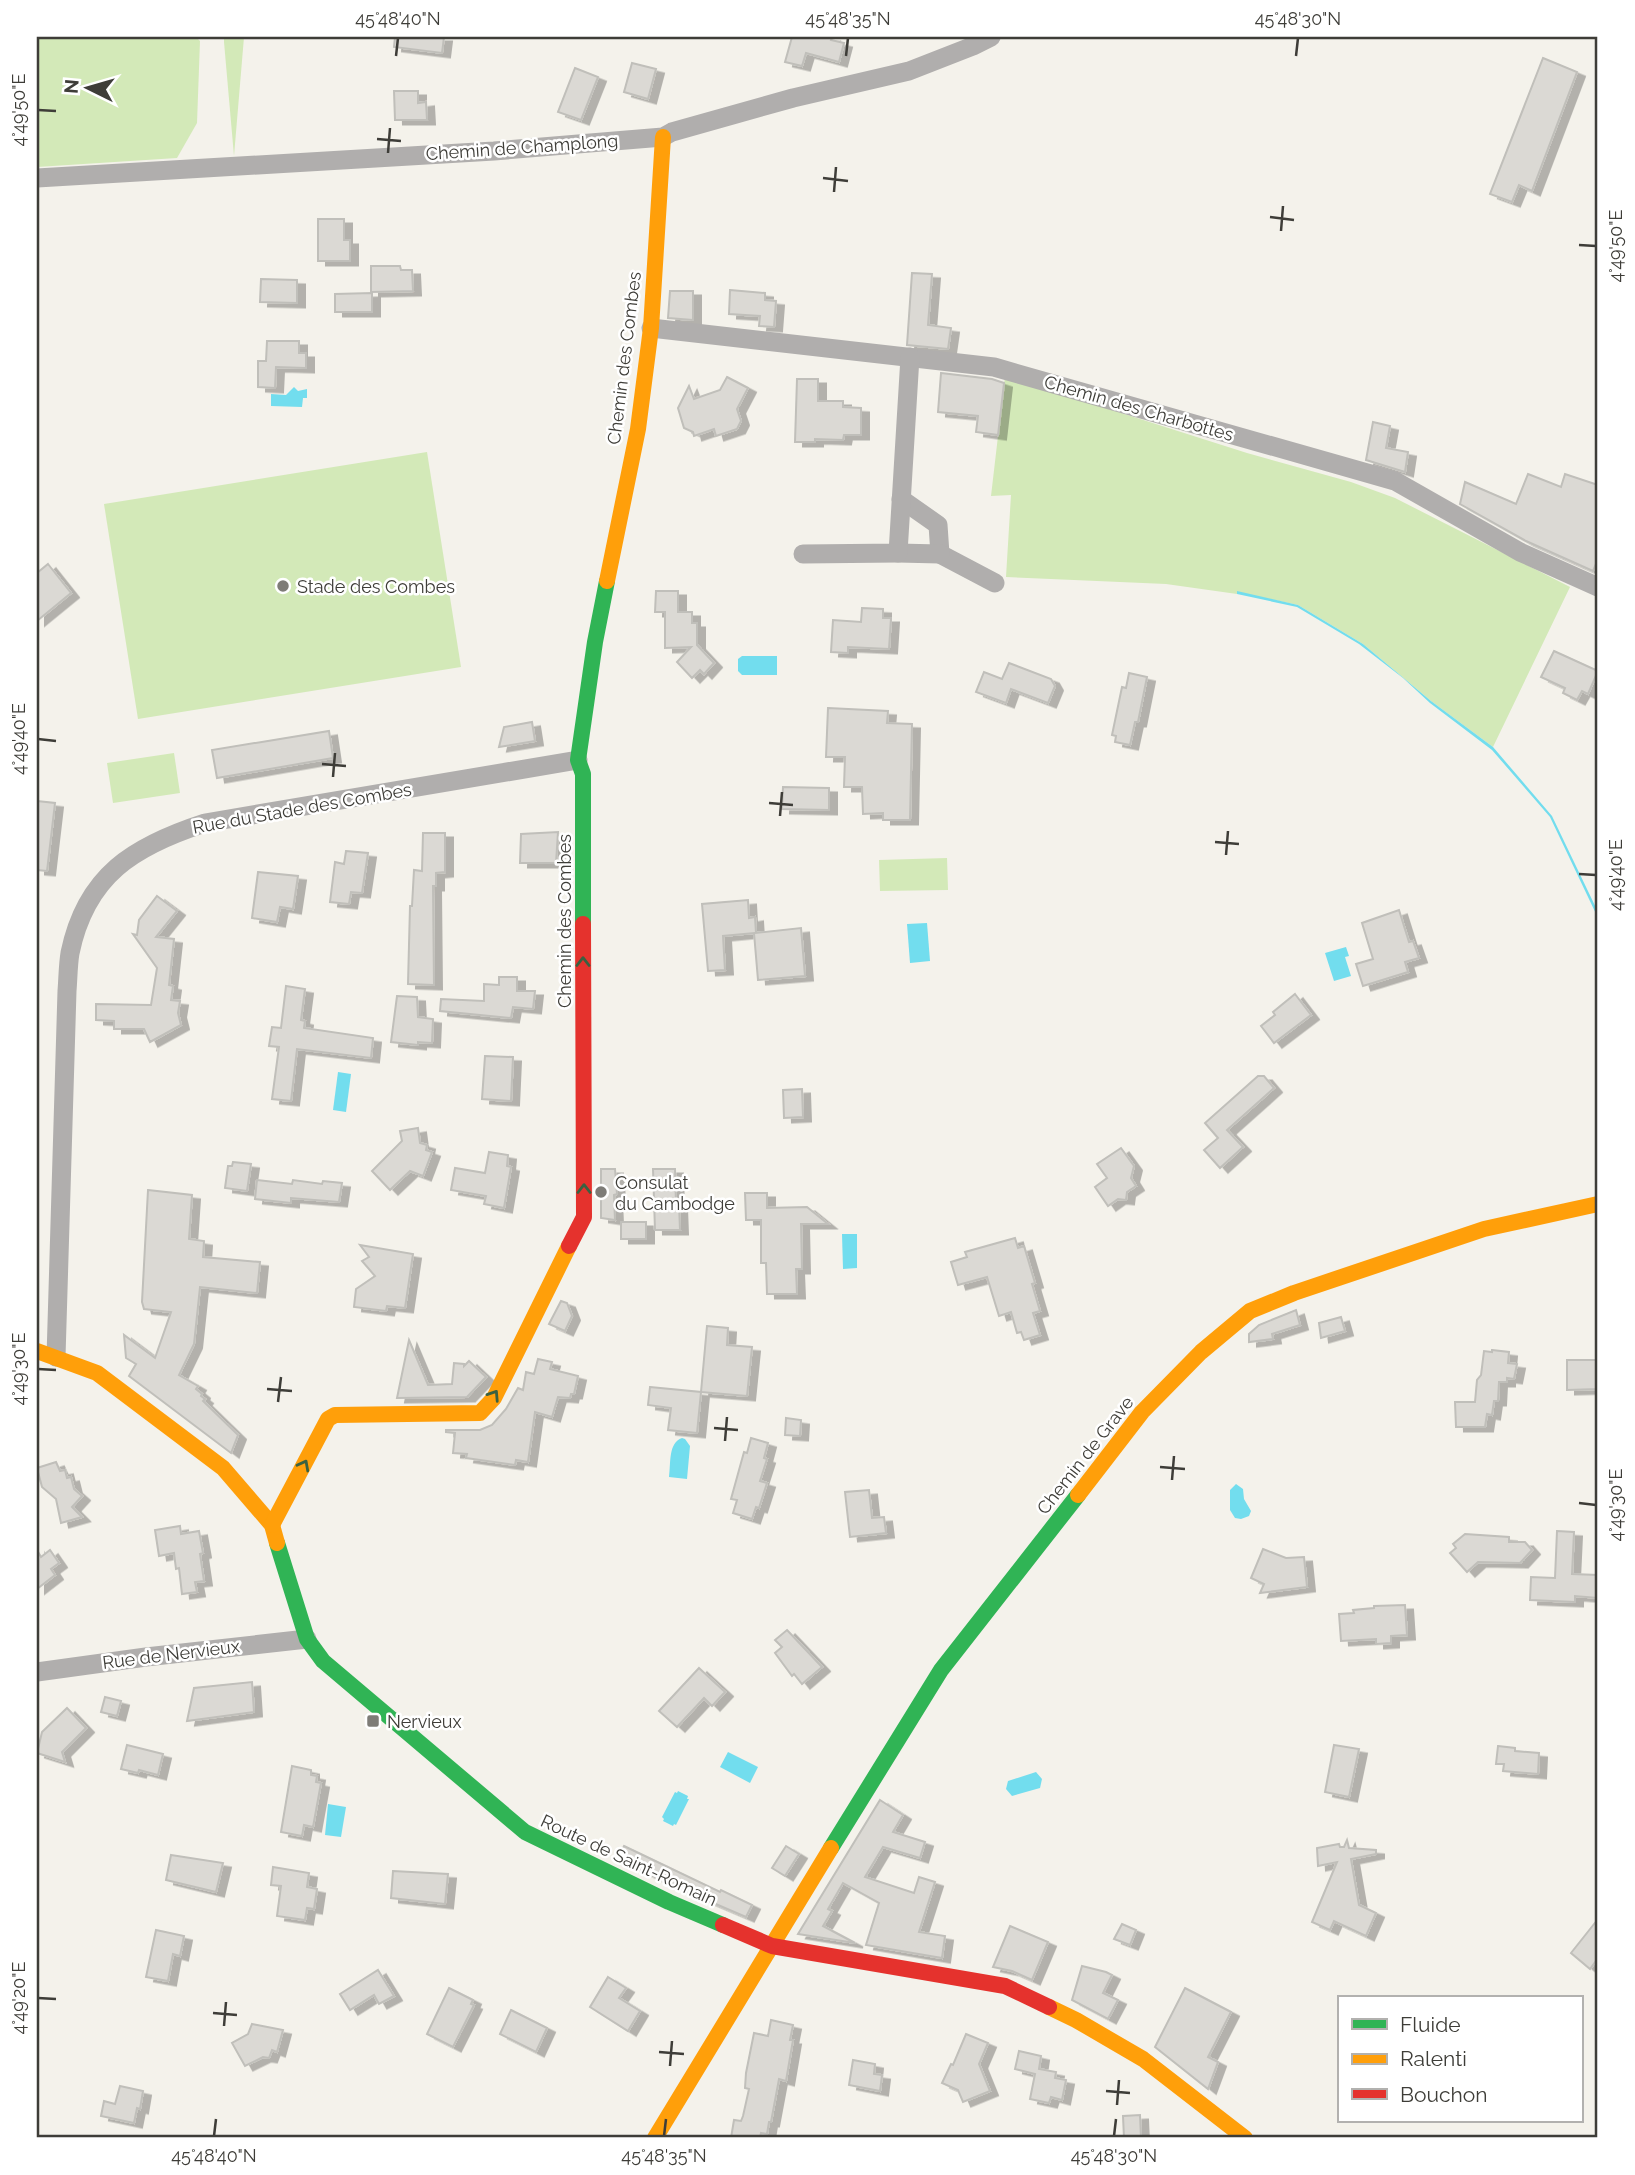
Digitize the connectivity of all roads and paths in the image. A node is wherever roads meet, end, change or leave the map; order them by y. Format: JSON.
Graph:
{"nodes":[{"id":1,"x":991,"y":37,"type":"edge"},
{"id":2,"x":663,"y":137,"type":"junction"},
{"id":3,"x":37,"y":178,"type":"edge"},
{"id":4,"x":651,"y":328,"type":"junction"},
{"id":5,"x":910,"y":358,"type":"junction"},
{"id":6,"x":901,"y":499,"type":"junction"},
{"id":7,"x":898,"y":553,"type":"junction"},
{"id":8,"x":803,"y":554,"type":"dead end"},
{"id":9,"x":940,"y":554,"type":"junction"},
{"id":10,"x":995,"y":583,"type":"dead end"},
{"id":11,"x":1598,"y":587,"type":"edge"},
{"id":12,"x":578,"y":760,"type":"junction"},
{"id":13,"x":1598,"y":1204,"type":"edge"},
{"id":14,"x":37,"y":1351,"type":"edge"},
{"id":15,"x":56,"y":1357,"type":"junction"},
{"id":16,"x":272,"y":1525,"type":"junction"},
{"id":17,"x":307,"y":1639,"type":"junction"},
{"id":18,"x":37,"y":1672,"type":"edge"},
{"id":19,"x":772,"y":1946,"type":"junction"},
{"id":20,"x":655,"y":2138,"type":"edge"},
{"id":21,"x":1245,"y":2138,"type":"edge"}],
"edges":[{"from":1,"to":2,"type":"street","name":"Chemin de Champlong"},
{"from":2,"to":3,"type":"street","name":"Chemin de Champlong"},
{"from":2,"to":4,"type":"street","name":"Chemin des Combes"},
{"from":4,"to":5,"type":"street","name":"Chemin des Charbottes"},
{"from":4,"to":12,"type":"street","name":"Chemin des Combes"},
{"from":5,"to":6,"type":"street"},
{"from":5,"to":11,"type":"street","name":"Chemin des Charbottes"},
{"from":6,"to":7,"type":"street"},
{"from":6,"to":9,"type":"street"},
{"from":7,"to":8,"type":"street"},
{"from":7,"to":9,"type":"street"},
{"from":9,"to":10,"type":"street"},
{"from":12,"to":15,"type":"street","name":"Rue du Stade des Combes"},
{"from":16,"to":12,"type":"street","name":"Chemin des Combes","one_way":true},
{"from":13,"to":19,"type":"street","name":"Chemin de Grave"},
{"from":14,"to":15,"type":"street","name":"Route de Saint-Romain"},
{"from":15,"to":16,"type":"street","name":"Route de Saint-Romain"},
{"from":16,"to":17,"type":"street","name":"Route de Saint-Romain"},
{"from":17,"to":18,"type":"street","name":"Rue de Nervieux"},
{"from":17,"to":19,"type":"street","name":"Route de Saint-Romain"},
{"from":19,"to":20,"type":"street","name":"Chemin de Grave"},
{"from":19,"to":21,"type":"street","name":"Route de Saint-Romain"}]}
